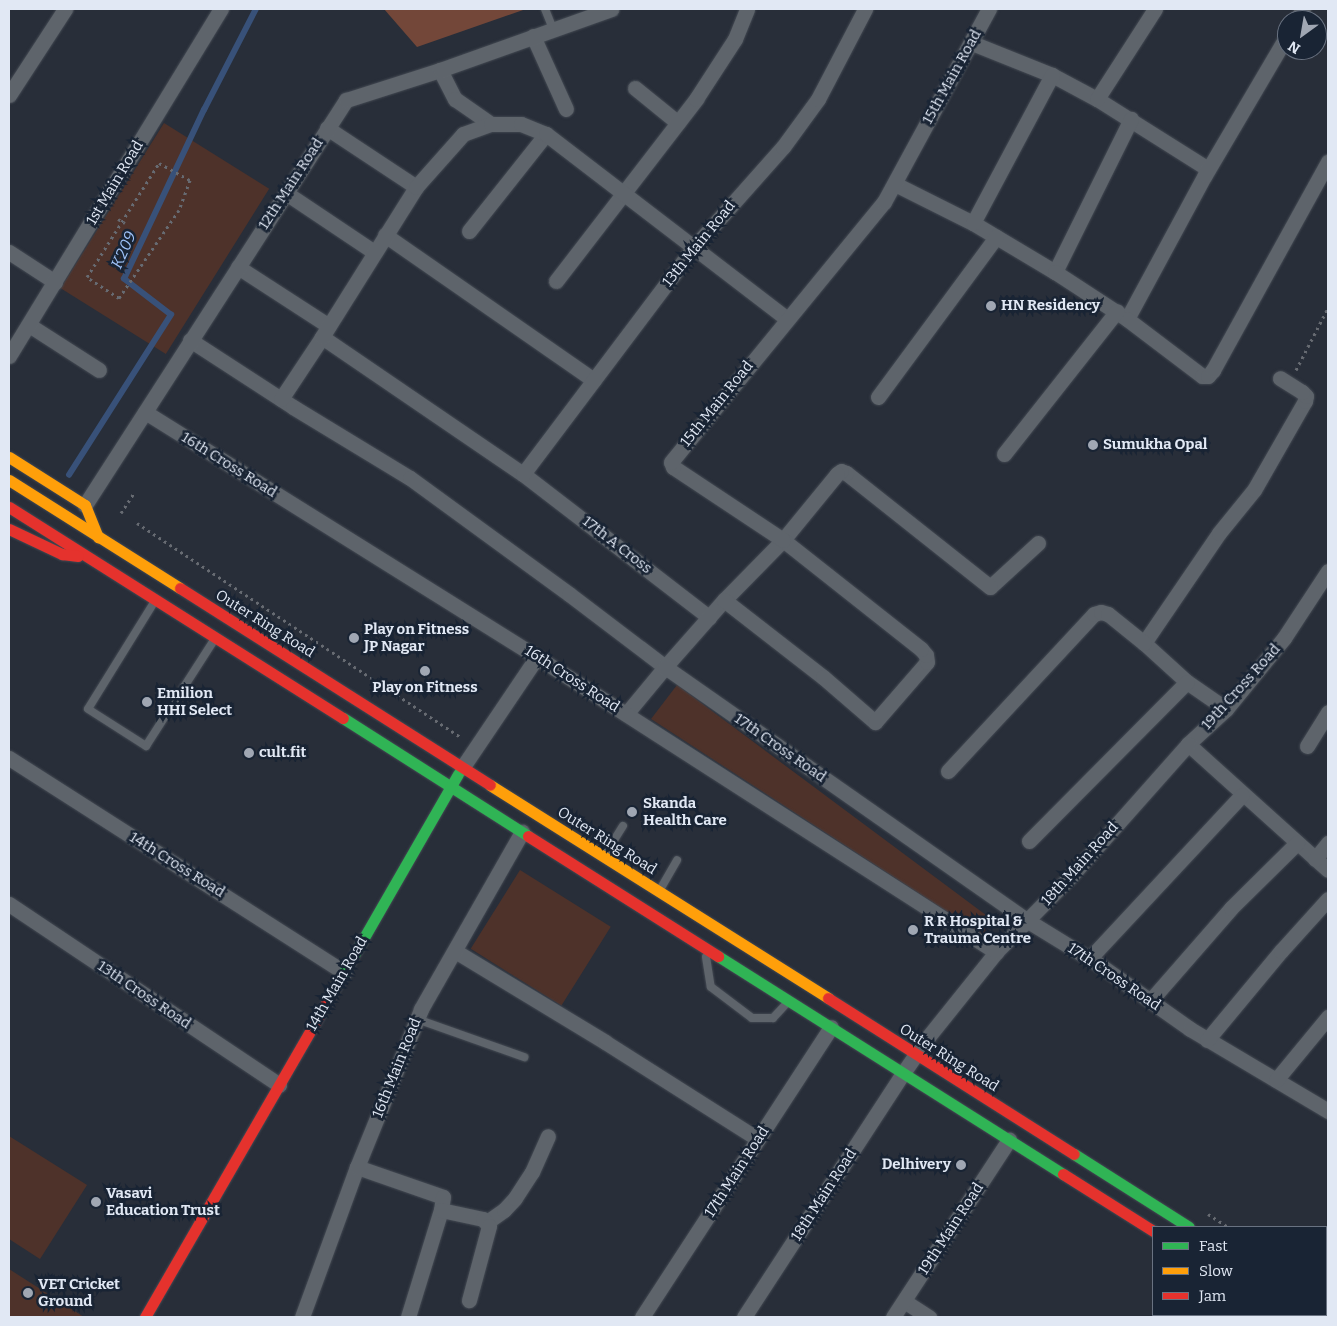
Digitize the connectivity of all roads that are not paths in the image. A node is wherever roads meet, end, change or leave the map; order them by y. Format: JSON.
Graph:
{"nodes":[{"id":1,"x":65,"y":9,"type":"edge"},
{"id":2,"x":221,"y":9,"type":"edge"},
{"id":3,"x":545,"y":9,"type":"edge"},
{"id":4,"x":611,"y":9,"type":"edge"},
{"id":5,"x":747,"y":9,"type":"edge"},
{"id":6,"x":865,"y":9,"type":"edge"},
{"id":7,"x":989,"y":9,"type":"edge"},
{"id":8,"x":1155,"y":9,"type":"edge"},
{"id":9,"x":554,"y":29,"type":"junction"},
{"id":10,"x":533,"y":36,"type":"junction"},
{"id":11,"x":972,"y":43,"type":"junction"},
{"id":12,"x":1277,"y":53,"type":"edge"},
{"id":13,"x":440,"y":70,"type":"junction"},
{"id":14,"x":1052,"y":75,"type":"junction"},
{"id":15,"x":635,"y":88,"type":"dead end"},
{"id":16,"x":9,"y":95,"type":"edge"},
{"id":17,"x":1097,"y":99,"type":"junction"},
{"id":18,"x":566,"y":109,"type":"dead end"},
{"id":19,"x":1131,"y":119,"type":"junction"},
{"id":20,"x":678,"y":123,"type":"junction"},
{"id":21,"x":491,"y":124,"type":"junction"},
{"id":22,"x":327,"y":128,"type":"junction"},
{"id":23,"x":546,"y":134,"type":"junction"},
{"id":24,"x":1328,"y":162,"type":"edge"},
{"id":25,"x":1208,"y":169,"type":"junction"},
{"id":26,"x":895,"y":184,"type":"junction"},
{"id":27,"x":416,"y":187,"type":"junction"},
{"id":28,"x":286,"y":193,"type":"junction"},
{"id":29,"x":622,"y":194,"type":"junction"},
{"id":30,"x":973,"y":223,"type":"junction"},
{"id":31,"x":469,"y":231,"type":"dead end"},
{"id":32,"x":385,"y":234,"type":"junction"},
{"id":33,"x":996,"y":237,"type":"junction"},
{"id":34,"x":695,"y":246,"type":"junction"},
{"id":35,"x":9,"y":252,"type":"edge"},
{"id":36,"x":374,"y":252,"type":"junction"},
{"id":37,"x":238,"y":267,"type":"junction"},
{"id":38,"x":1054,"y":272,"type":"junction"},
{"id":39,"x":556,"y":281,"type":"dead end"},
{"id":40,"x":55,"y":282,"type":"junction"},
{"id":41,"x":1122,"y":315,"type":"junction"},
{"id":42,"x":787,"y":319,"type":"junction"},
{"id":43,"x":28,"y":325,"type":"junction"},
{"id":44,"x":326,"y":332,"type":"junction"},
{"id":45,"x":190,"y":340,"type":"junction"},
{"id":46,"x":9,"y":356,"type":"edge"},
{"id":47,"x":99,"y":370,"type":"dead end"},
{"id":48,"x":594,"y":380,"type":"junction"},
{"id":49,"x":1284,"y":381,"type":"road end"},
{"id":50,"x":878,"y":396,"type":"dead end"},
{"id":51,"x":281,"y":399,"type":"junction"},
{"id":52,"x":145,"y":412,"type":"junction"},
{"id":53,"x":1004,"y":454,"type":"dead end"},
{"id":54,"x":9,"y":457,"type":"edge"},
{"id":55,"x":523,"y":474,"type":"junction"},
{"id":56,"x":9,"y":480,"type":"edge"},
{"id":57,"x":85,"y":505,"type":"junction"},
{"id":58,"x":9,"y":507,"type":"edge"},
{"id":59,"x":9,"y":529,"type":"edge"},
{"id":60,"x":98,"y":537,"type":"junction"},
{"id":61,"x":783,"y":540,"type":"junction"},
{"id":62,"x":1038,"y":543,"type":"dead end"},
{"id":63,"x":86,"y":556,"type":"junction"},
{"id":64,"x":1328,"y":570,"type":"edge"},
{"id":65,"x":1322,"y":597,"type":"edge"},
{"id":66,"x":155,"y":600,"type":"junction"},
{"id":67,"x":724,"y":600,"type":"junction"},
{"id":68,"x":709,"y":617,"type":"junction"},
{"id":69,"x":215,"y":638,"type":"junction"},
{"id":70,"x":1144,"y":643,"type":"junction"},
{"id":71,"x":537,"y":657,"type":"junction"},
{"id":72,"x":665,"y":667,"type":"junction"},
{"id":73,"x":1187,"y":682,"type":"junction"},
{"id":74,"x":1226,"y":708,"type":"junction"},
{"id":75,"x":1328,"y":712,"type":"edge"},
{"id":76,"x":626,"y":714,"type":"junction"},
{"id":77,"x":1188,"y":744,"type":"junction"},
{"id":78,"x":1307,"y":746,"type":"dead end"},
{"id":79,"x":9,"y":758,"type":"edge"},
{"id":80,"x":462,"y":768,"type":"junction"},
{"id":81,"x":948,"y":771,"type":"dead end"},
{"id":82,"x":450,"y":787,"type":"junction"},
{"id":83,"x":1242,"y":795,"type":"junction"},
{"id":84,"x":623,"y":826,"type":"dead end"},
{"id":85,"x":522,"y":832,"type":"junction"},
{"id":86,"x":1029,"y":841,"type":"dead end"},
{"id":87,"x":1297,"y":843,"type":"junction"},
{"id":88,"x":1328,"y":843,"type":"edge"},
{"id":89,"x":604,"y":857,"type":"junction"},
{"id":90,"x":1315,"y":859,"type":"junction"},
{"id":91,"x":678,"y":860,"type":"dead end"},
{"id":92,"x":1328,"y":870,"type":"edge"},
{"id":93,"x":659,"y":892,"type":"junction"},
{"id":94,"x":1328,"y":899,"type":"edge"},
{"id":95,"x":9,"y":904,"type":"edge"},
{"id":96,"x":1028,"y":921,"type":"junction"},
{"id":97,"x":704,"y":947,"type":"junction"},
{"id":98,"x":455,"y":951,"type":"junction"},
{"id":99,"x":996,"y":952,"type":"junction"},
{"id":100,"x":1089,"y":959,"type":"junction"},
{"id":101,"x":344,"y":972,"type":"junction"},
{"id":102,"x":789,"y":1000,"type":"junction"},
{"id":103,"x":1150,"y":1001,"type":"junction"},
{"id":104,"x":1328,"y":1017,"type":"edge"},
{"id":105,"x":417,"y":1019,"type":"junction"},
{"id":106,"x":831,"y":1027,"type":"junction"},
{"id":107,"x":1208,"y":1040,"type":"junction"},
{"id":108,"x":916,"y":1054,"type":"junction"},
{"id":109,"x":524,"y":1057,"type":"dead end"},
{"id":110,"x":903,"y":1073,"type":"junction"},
{"id":111,"x":1276,"y":1080,"type":"junction"},
{"id":112,"x":279,"y":1085,"type":"junction"},
{"id":113,"x":1328,"y":1111,"type":"edge"},
{"id":114,"x":548,"y":1136,"type":"dead end"},
{"id":115,"x":758,"y":1139,"type":"junction"},
{"id":116,"x":1009,"y":1140,"type":"junction"},
{"id":117,"x":357,"y":1168,"type":"junction"},
{"id":118,"x":441,"y":1210,"type":"junction"},
{"id":119,"x":487,"y":1222,"type":"junction"},
{"id":120,"x":1187,"y":1226,"type":"edge"},
{"id":121,"x":1152,"y":1230,"type":"edge"},
{"id":122,"x":469,"y":1300,"type":"dead end"},
{"id":123,"x":904,"y":1301,"type":"junction"},
{"id":124,"x":147,"y":1317,"type":"edge"},
{"id":125,"x":302,"y":1317,"type":"edge"},
{"id":126,"x":408,"y":1317,"type":"edge"},
{"id":127,"x":642,"y":1317,"type":"edge"},
{"id":128,"x":744,"y":1317,"type":"edge"},
{"id":129,"x":893,"y":1317,"type":"edge"},
{"id":130,"x":929,"y":1317,"type":"edge"}],
"edges":[{"from":1,"to":16,"type":"street"},
{"from":2,"to":40,"type":"street","name":"1st Main Road"},
{"from":3,"to":9,"type":"lane"},
{"from":4,"to":9,"type":"street","name":"12th Main Road"},
{"from":5,"to":20,"type":"street"},
{"from":6,"to":34,"type":"street","name":"13th Main Road"},
{"from":7,"to":11,"type":"street","name":"15th Main Road"},
{"from":8,"to":17,"type":"street"},
{"from":9,"to":10,"type":"street","name":"12th Main Road"},
{"from":10,"to":13,"type":"street","name":"12th Main Road"},
{"from":10,"to":18,"type":"street"},
{"from":11,"to":14,"type":"street"},
{"from":11,"to":26,"type":"street","name":"15th Main Road"},
{"from":12,"to":25,"type":"street"},
{"from":13,"to":21,"type":"street"},
{"from":13,"to":22,"type":"street","name":"12th Main Road"},
{"from":14,"to":17,"type":"street"},
{"from":14,"to":30,"type":"street"},
{"from":15,"to":20,"type":"street"},
{"from":17,"to":19,"type":"street"},
{"from":19,"to":25,"type":"street"},
{"from":19,"to":38,"type":"street"},
{"from":20,"to":29,"type":"street"},
{"from":21,"to":23,"type":"street"},
{"from":21,"to":27,"type":"street"},
{"from":22,"to":27,"type":"street"},
{"from":22,"to":28,"type":"street","name":"12th Main Road"},
{"from":23,"to":29,"type":"street"},
{"from":23,"to":31,"type":"street"},
{"from":24,"to":41,"type":"street"},
{"from":25,"to":41,"type":"street"},
{"from":26,"to":30,"type":"street"},
{"from":26,"to":42,"type":"street","name":"15th Main Road"},
{"from":27,"to":32,"type":"street"},
{"from":28,"to":36,"type":"street"},
{"from":28,"to":37,"type":"street","name":"12th Main Road"},
{"from":29,"to":34,"type":"street"},
{"from":29,"to":39,"type":"street"},
{"from":30,"to":33,"type":"street"},
{"from":32,"to":36,"type":"street"},
{"from":32,"to":48,"type":"street"},
{"from":33,"to":38,"type":"street"},
{"from":33,"to":50,"type":"street"},
{"from":34,"to":42,"type":"street"},
{"from":34,"to":48,"type":"street","name":"13th Main Road"},
{"from":35,"to":40,"type":"street"},
{"from":36,"to":44,"type":"street"},
{"from":37,"to":44,"type":"street","name":"17th A Cross"},
{"from":37,"to":45,"type":"street","name":"12th Main Road"},
{"from":38,"to":41,"type":"street"},
{"from":40,"to":43,"type":"street","name":"1st Main Road"},
{"from":41,"to":53,"type":"street"},
{"from":42,"to":61,"type":"street","name":"15th Main Road"},
{"from":43,"to":46,"type":"street","name":"1st Main Road"},
{"from":43,"to":47,"type":"street"},
{"from":44,"to":51,"type":"street"},
{"from":44,"to":55,"type":"street","name":"17th A Cross"},
{"from":45,"to":51,"type":"street","name":"17th Cross Road"},
{"from":45,"to":52,"type":"street","name":"12th Main Road"},
{"from":48,"to":55,"type":"street","name":"13th Main Road"},
{"from":49,"to":70,"type":"street"},
{"from":51,"to":72,"type":"street","name":"17th Cross Road"},
{"from":52,"to":57,"type":"street","name":"12th Main Road"},
{"from":52,"to":71,"type":"street","name":"16th Cross Road"},
{"from":54,"to":57,"type":"main road"},
{"from":55,"to":68,"type":"street","name":"17th A Cross"},
{"from":56,"to":60,"type":"main road","name":"Outer Ring Road"},
{"from":57,"to":60,"type":"main road"},
{"from":58,"to":63,"type":"main road"},
{"from":59,"to":63,"type":"main road"},
{"from":60,"to":80,"type":"main road","name":"Outer Ring Road"},
{"from":61,"to":62,"type":"street"},
{"from":61,"to":67,"type":"street"},
{"from":61,"to":67,"type":"street","name":"15th Main Road"},
{"from":63,"to":66,"type":"main road"},
{"from":64,"to":65,"type":"street","name":"19th Cross Road"},
{"from":65,"to":74,"type":"street","name":"19th Cross Road"},
{"from":66,"to":69,"type":"main road"},
{"from":66,"to":69,"type":"lane"},
{"from":67,"to":68,"type":"street"},
{"from":68,"to":72,"type":"street"},
{"from":69,"to":82,"type":"main road"},
{"from":70,"to":73,"type":"street"},
{"from":70,"to":81,"type":"street"},
{"from":71,"to":76,"type":"street","name":"16th Cross Road"},
{"from":71,"to":80,"type":"street","name":"14th Main Road"},
{"from":72,"to":76,"type":"street"},
{"from":72,"to":96,"type":"street","name":"17th Cross Road"},
{"from":73,"to":74,"type":"street"},
{"from":73,"to":86,"type":"street"},
{"from":74,"to":77,"type":"street","name":"19th Cross Road"},
{"from":75,"to":78,"type":"street"},
{"from":76,"to":99,"type":"street","name":"16th Cross Road"},
{"from":77,"to":83,"type":"street"},
{"from":77,"to":96,"type":"street","name":"18th Main Road"},
{"from":79,"to":101,"type":"street","name":"14th Cross Road"},
{"from":80,"to":82,"type":"main road","name":"14th Main Road"},
{"from":80,"to":89,"type":"main road","name":"Outer Ring Road"},
{"from":82,"to":85,"type":"main road"},
{"from":82,"to":101,"type":"main road","name":"14th Main Road"},
{"from":83,"to":87,"type":"street"},
{"from":83,"to":100,"type":"street"},
{"from":84,"to":89,"type":"lane"},
{"from":85,"to":97,"type":"main road"},
{"from":85,"to":98,"type":"street","name":"16th Main Road"},
{"from":87,"to":90,"type":"street"},
{"from":87,"to":103,"type":"street"},
{"from":88,"to":90,"type":"street"},
{"from":89,"to":93,"type":"main road","name":"Outer Ring Road"},
{"from":90,"to":92,"type":"street"},
{"from":91,"to":93,"type":"lane"},
{"from":93,"to":108,"type":"main road","name":"Outer Ring Road"},
{"from":94,"to":107,"type":"street"},
{"from":95,"to":112,"type":"street","name":"13th Cross Road"},
{"from":96,"to":99,"type":"street","name":"18th Main Road"},
{"from":96,"to":100,"type":"street","name":"17th Cross Road"},
{"from":97,"to":102,"type":"main road"},
{"from":97,"to":102,"type":"lane"},
{"from":98,"to":105,"type":"street","name":"16th Main Road"},
{"from":98,"to":115,"type":"street"},
{"from":99,"to":108,"type":"street","name":"18th Main Road"},
{"from":100,"to":103,"type":"street","name":"17th Cross Road"},
{"from":101,"to":112,"type":"main road","name":"14th Main Road"},
{"from":102,"to":106,"type":"main road"},
{"from":103,"to":107,"type":"street","name":"17th Cross Road"},
{"from":104,"to":111,"type":"street"},
{"from":105,"to":109,"type":"lane"},
{"from":105,"to":117,"type":"street","name":"16th Main Road"},
{"from":106,"to":110,"type":"main road"},
{"from":106,"to":115,"type":"street","name":"17th Main Road"},
{"from":107,"to":111,"type":"street","name":"17th Cross Road"},
{"from":108,"to":110,"type":"street","name":"18th Main Road"},
{"from":108,"to":120,"type":"main road","name":"Outer Ring Road"},
{"from":110,"to":116,"type":"main road"},
{"from":110,"to":128,"type":"street","name":"18th Main Road"},
{"from":111,"to":113,"type":"street","name":"17th Cross Road"},
{"from":112,"to":124,"type":"main road","name":"14th Main Road"},
{"from":114,"to":119,"type":"street"},
{"from":115,"to":127,"type":"street","name":"17th Main Road"},
{"from":116,"to":121,"type":"main road"},
{"from":116,"to":123,"type":"street","name":"19th Main Road"},
{"from":117,"to":118,"type":"street"},
{"from":117,"to":125,"type":"street","name":"16th Main Road"},
{"from":118,"to":119,"type":"street"},
{"from":118,"to":126,"type":"street"},
{"from":119,"to":122,"type":"street"},
{"from":123,"to":129,"type":"street","name":"19th Main Road"},
{"from":123,"to":130,"type":"street"}]}
